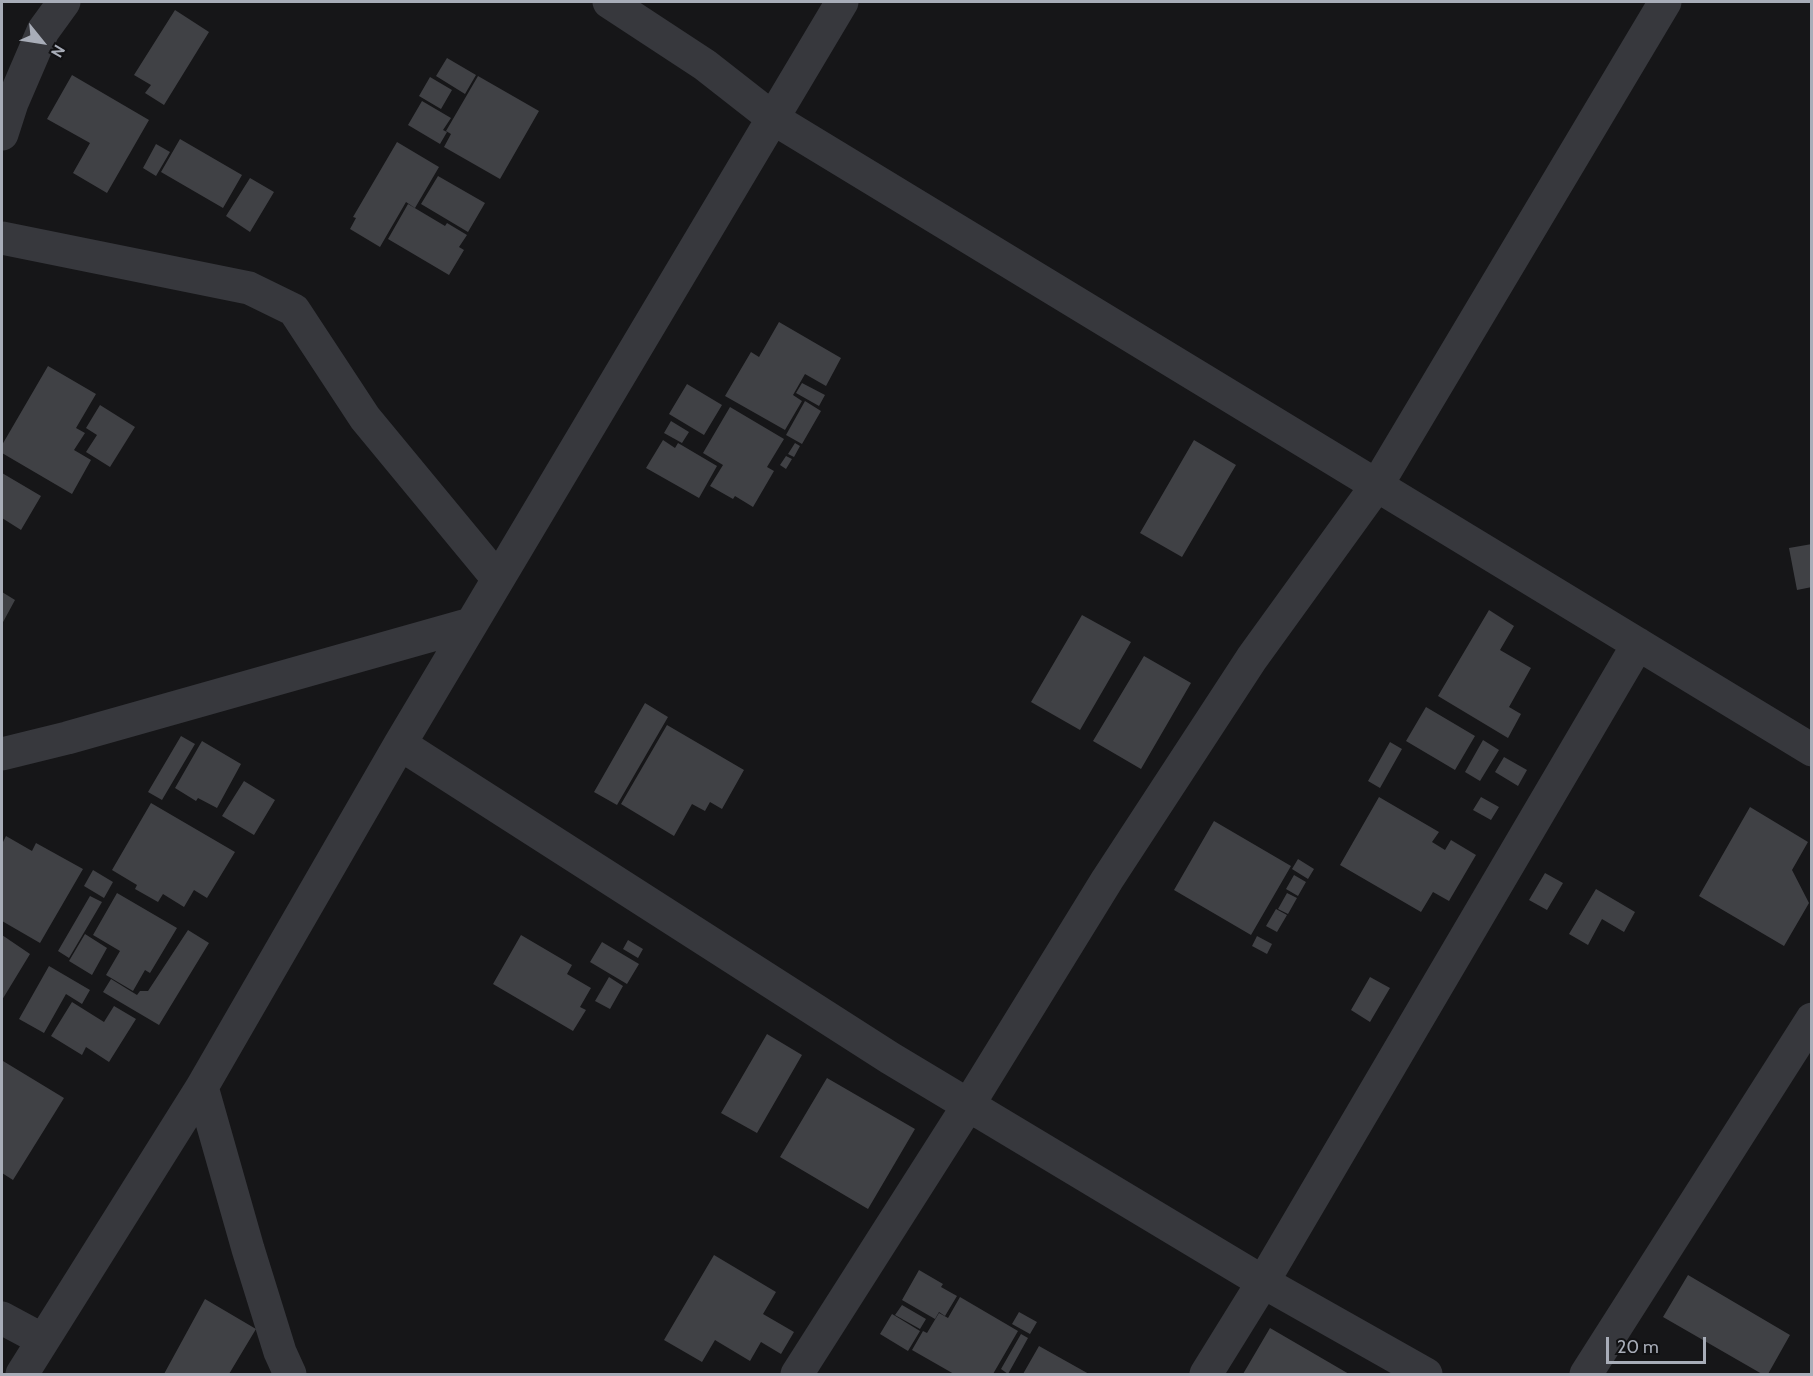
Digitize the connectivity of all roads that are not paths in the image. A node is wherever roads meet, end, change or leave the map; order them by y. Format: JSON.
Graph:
{"nodes":[{"id":1,"x":64,"y":2,"type":"edge"},
{"id":2,"x":609,"y":2,"type":"edge"},
{"id":3,"x":842,"y":2,"type":"edge"},
{"id":4,"x":1665,"y":2,"type":"edge"},
{"id":5,"x":774,"y":119,"type":"junction"},
{"id":6,"x":2,"y":134,"type":"edge"},
{"id":7,"x":2,"y":238,"type":"edge"},
{"id":8,"x":1377,"y":485,"type":"junction"},
{"id":9,"x":498,"y":579,"type":"junction"},
{"id":10,"x":471,"y":624,"type":"junction"},
{"id":11,"x":1638,"y":644,"type":"junction"},
{"id":12,"x":400,"y":744,"type":"junction"},
{"id":13,"x":1812,"y":750,"type":"edge"},
{"id":14,"x":2,"y":754,"type":"edge"},
{"id":15,"x":1812,"y":1019,"type":"edge"},
{"id":16,"x":202,"y":1087,"type":"junction"},
{"id":17,"x":969,"y":1104,"type":"junction"},
{"id":18,"x":1263,"y":1282,"type":"junction"},
{"id":19,"x":2,"y":1318,"type":"edge"},
{"id":20,"x":43,"y":1340,"type":"junction"},
{"id":21,"x":22,"y":1374,"type":"edge"},
{"id":22,"x":290,"y":1374,"type":"edge"},
{"id":23,"x":797,"y":1374,"type":"edge"},
{"id":24,"x":1206,"y":1374,"type":"edge"},
{"id":25,"x":1426,"y":1374,"type":"edge"},
{"id":26,"x":1586,"y":1374,"type":"edge"}],
"edges":[{"from":1,"to":6,"type":"street"},
{"from":2,"to":5,"type":"street"},
{"from":3,"to":5,"type":"street"},
{"from":4,"to":8,"type":"street"},
{"from":5,"to":8,"type":"street"},
{"from":5,"to":9,"type":"street"},
{"from":7,"to":9,"type":"street"},
{"from":8,"to":11,"type":"street"},
{"from":8,"to":17,"type":"street"},
{"from":9,"to":10,"type":"street"},
{"from":10,"to":12,"type":"street"},
{"from":10,"to":14,"type":"street"},
{"from":11,"to":13,"type":"street"},
{"from":11,"to":18,"type":"street"},
{"from":12,"to":16,"type":"street"},
{"from":12,"to":17,"type":"street"},
{"from":15,"to":26,"type":"street"},
{"from":16,"to":20,"type":"street"},
{"from":16,"to":22,"type":"street"},
{"from":17,"to":18,"type":"street"},
{"from":17,"to":23,"type":"street"},
{"from":18,"to":24,"type":"street"},
{"from":18,"to":25,"type":"street"},
{"from":19,"to":20,"type":"street"},
{"from":20,"to":21,"type":"street"}]}
